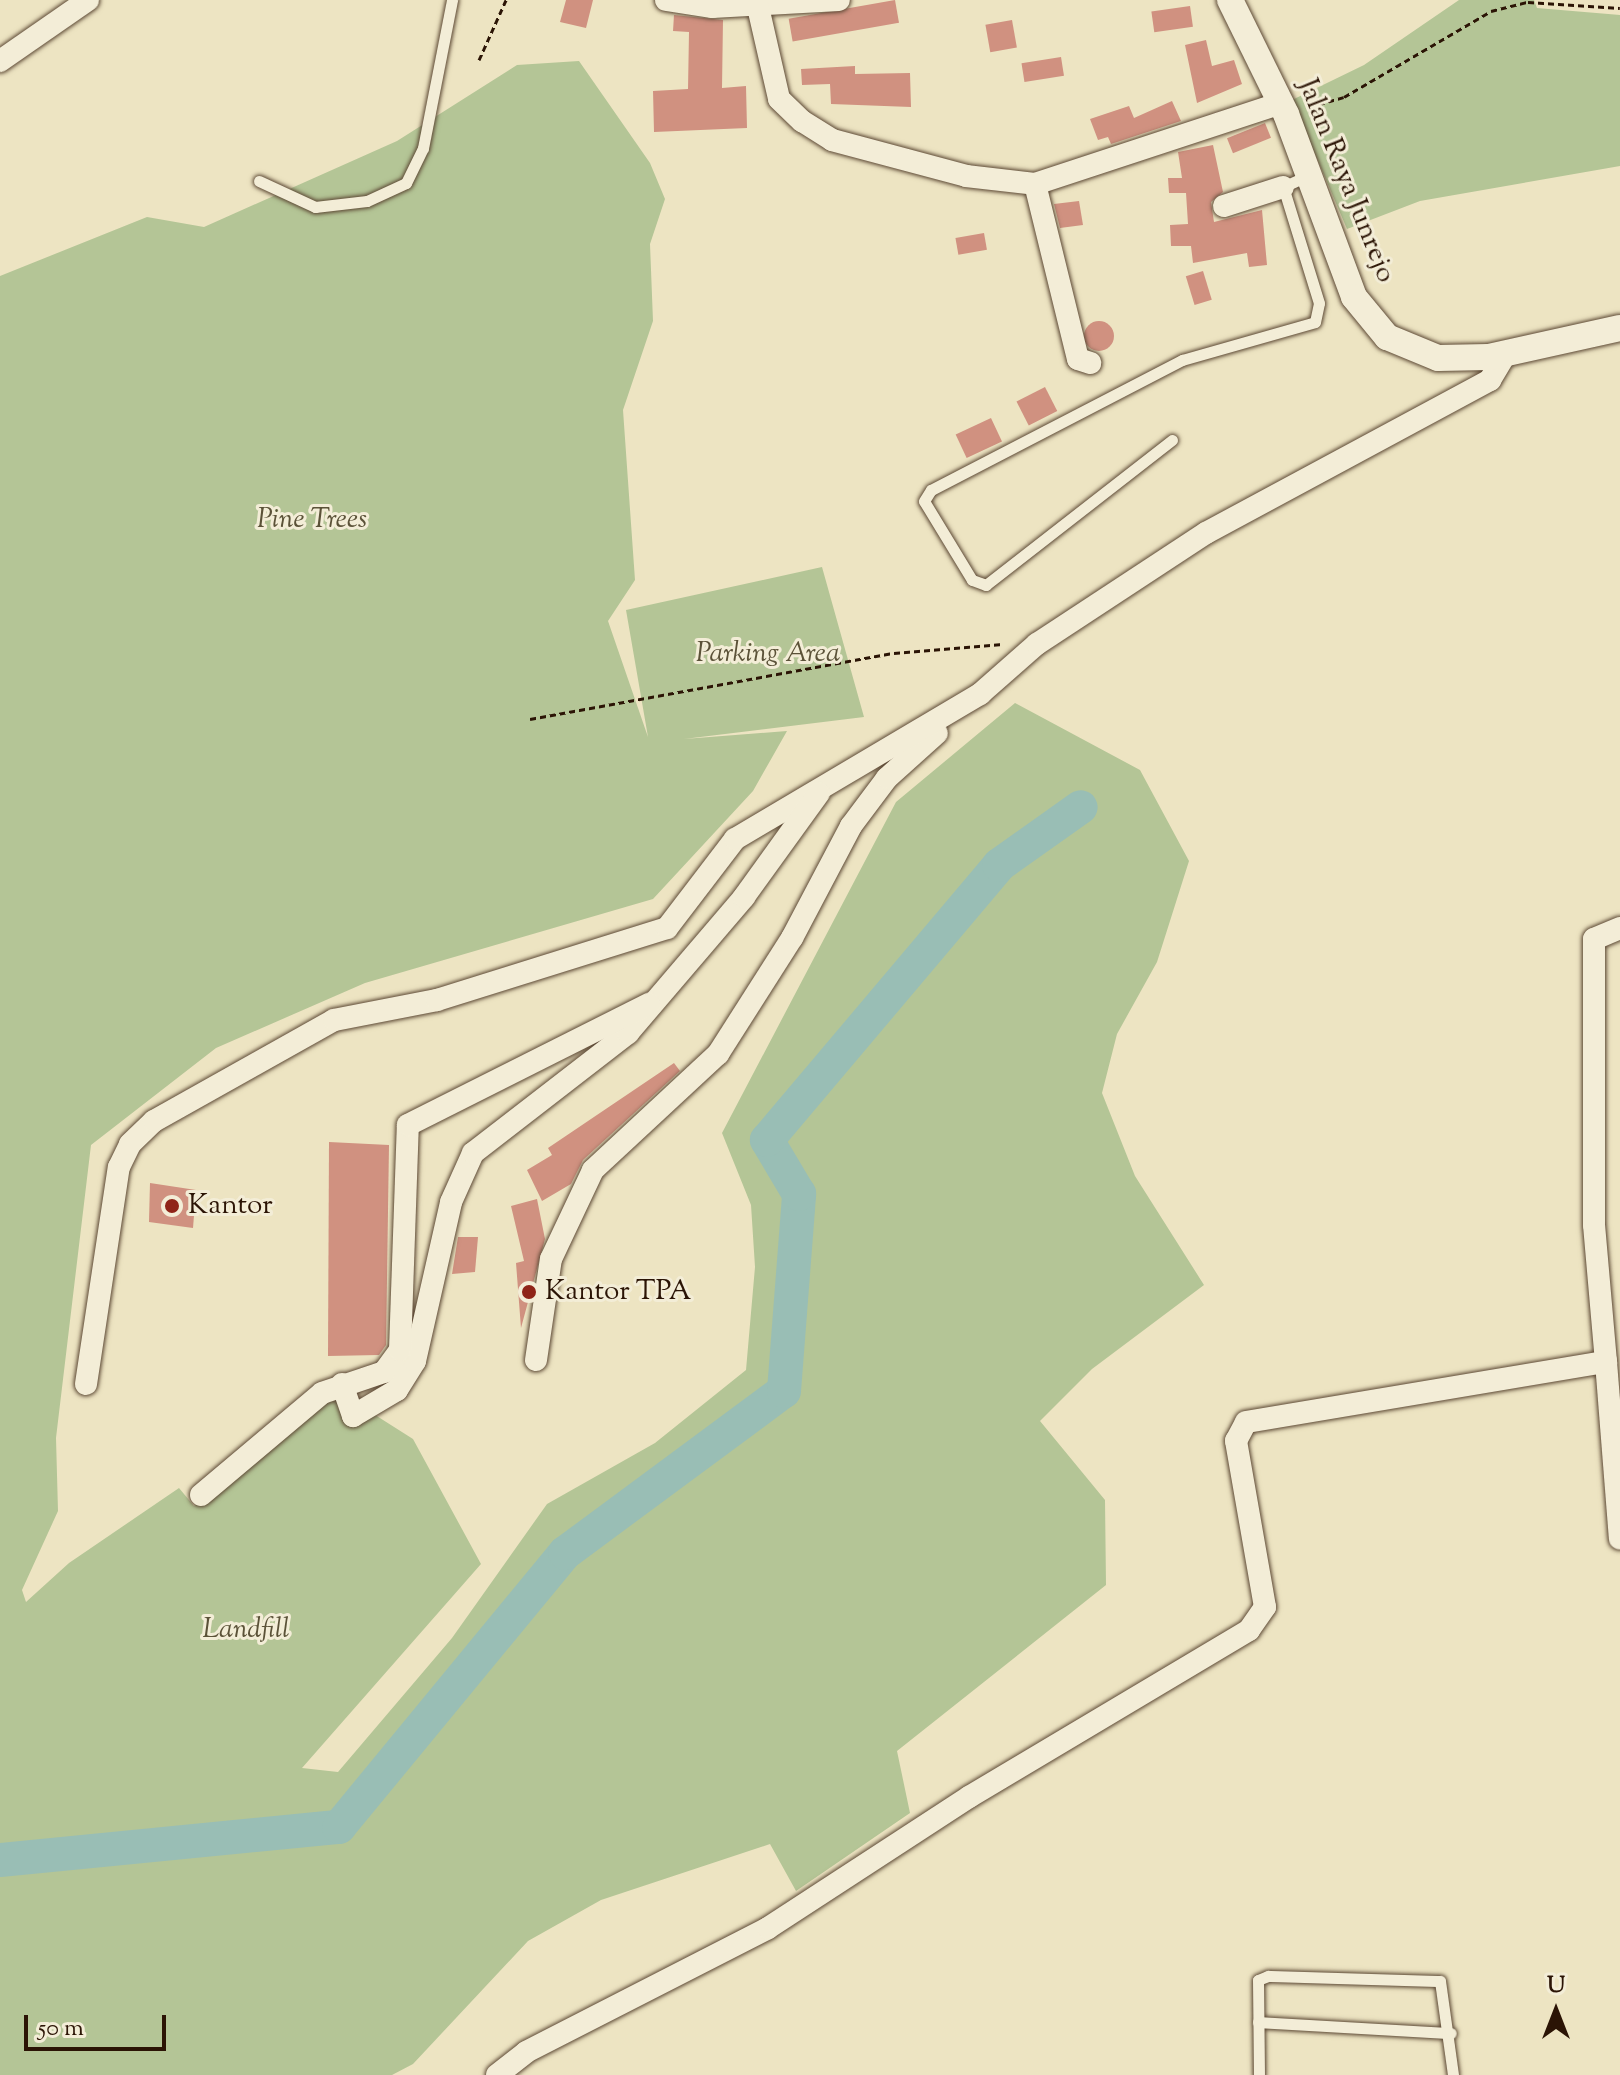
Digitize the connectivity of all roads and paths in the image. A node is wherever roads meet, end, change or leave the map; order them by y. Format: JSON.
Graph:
{"nodes":[{"id":1,"x":88,"y":0,"type":"edge"},
{"id":2,"x":452,"y":0,"type":"edge"},
{"id":3,"x":506,"y":0,"type":"edge"},
{"id":4,"x":666,"y":0,"type":"edge"},
{"id":5,"x":839,"y":0,"type":"edge"},
{"id":6,"x":1230,"y":0,"type":"edge"},
{"id":7,"x":758,"y":7,"type":"junction"},
{"id":8,"x":1620,"y":8,"type":"edge"},
{"id":9,"x":479,"y":60,"type":"dead end"},
{"id":10,"x":0,"y":61,"type":"edge"},
{"id":11,"x":1284,"y":108,"type":"junction"},
{"id":12,"x":1311,"y":174,"type":"junction"},
{"id":13,"x":259,"y":181,"type":"dead end"},
{"id":14,"x":1035,"y":184,"type":"junction"},
{"id":15,"x":1283,"y":187,"type":"junction"},
{"id":16,"x":1224,"y":206,"type":"dead end"},
{"id":17,"x":1620,"y":328,"type":"edge"},
{"id":18,"x":1505,"y":355,"type":"junction"},
{"id":19,"x":1090,"y":363,"type":"dead end"},
{"id":20,"x":1172,"y":440,"type":"dead end"},
{"id":21,"x":1037,"y":644,"type":"junction"},
{"id":22,"x":980,"y":694,"type":"junction"},
{"id":23,"x":530,"y":719,"type":"dead end"},
{"id":24,"x":825,"y":784,"type":"junction"},
{"id":25,"x":1620,"y":928,"type":"edge"},
{"id":26,"x":662,"y":998,"type":"junction"},
{"id":27,"x":536,"y":1360,"type":"dead end"},
{"id":28,"x":1606,"y":1362,"type":"junction"},
{"id":29,"x":86,"y":1384,"type":"dead end"},
{"id":30,"x":342,"y":1384,"type":"junction"},
{"id":31,"x":201,"y":1495,"type":"dead end"},
{"id":32,"x":1620,"y":1538,"type":"edge"},
{"id":33,"x":1258,"y":2022,"type":"junction"},
{"id":34,"x":1451,"y":2033,"type":"junction"},
{"id":35,"x":497,"y":2075,"type":"edge"},
{"id":36,"x":1259,"y":2075,"type":"edge"},
{"id":37,"x":1453,"y":2075,"type":"edge"}],
"edges":[{"from":1,"to":10,"type":"street"},
{"from":2,"to":13,"type":"lane"},
{"from":3,"to":9,"type":"path"},
{"from":4,"to":7,"type":"street"},
{"from":5,"to":7,"type":"street"},
{"from":6,"to":11,"type":"street","name":"Jalan Raya Junrejo"},
{"from":7,"to":14,"type":"street"},
{"from":8,"to":11,"type":"path"},
{"from":11,"to":12,"type":"street","name":"Jalan Raya Junrejo"},
{"from":11,"to":14,"type":"street"},
{"from":12,"to":15,"type":"lane"},
{"from":12,"to":18,"type":"street","name":"Jalan Raya Junrejo"},
{"from":14,"to":19,"type":"street"},
{"from":15,"to":16,"type":"street"},
{"from":15,"to":20,"type":"lane"},
{"from":17,"to":18,"type":"street","name":"Jalan Raya Junrejo"},
{"from":18,"to":21,"type":"street"},
{"from":21,"to":22,"type":"street"},
{"from":21,"to":23,"type":"path"},
{"from":22,"to":24,"type":"street"},
{"from":22,"to":27,"type":"street"},
{"from":24,"to":26,"type":"street"},
{"from":24,"to":29,"type":"street"},
{"from":25,"to":28,"type":"street"},
{"from":26,"to":30,"type":"street"},
{"from":26,"to":30,"type":"street"},
{"from":28,"to":32,"type":"street"},
{"from":28,"to":35,"type":"street"},
{"from":30,"to":31,"type":"street"},
{"from":33,"to":34,"type":"lane"},
{"from":33,"to":34,"type":"lane"},
{"from":33,"to":36,"type":"lane"},
{"from":34,"to":37,"type":"lane"}]}
